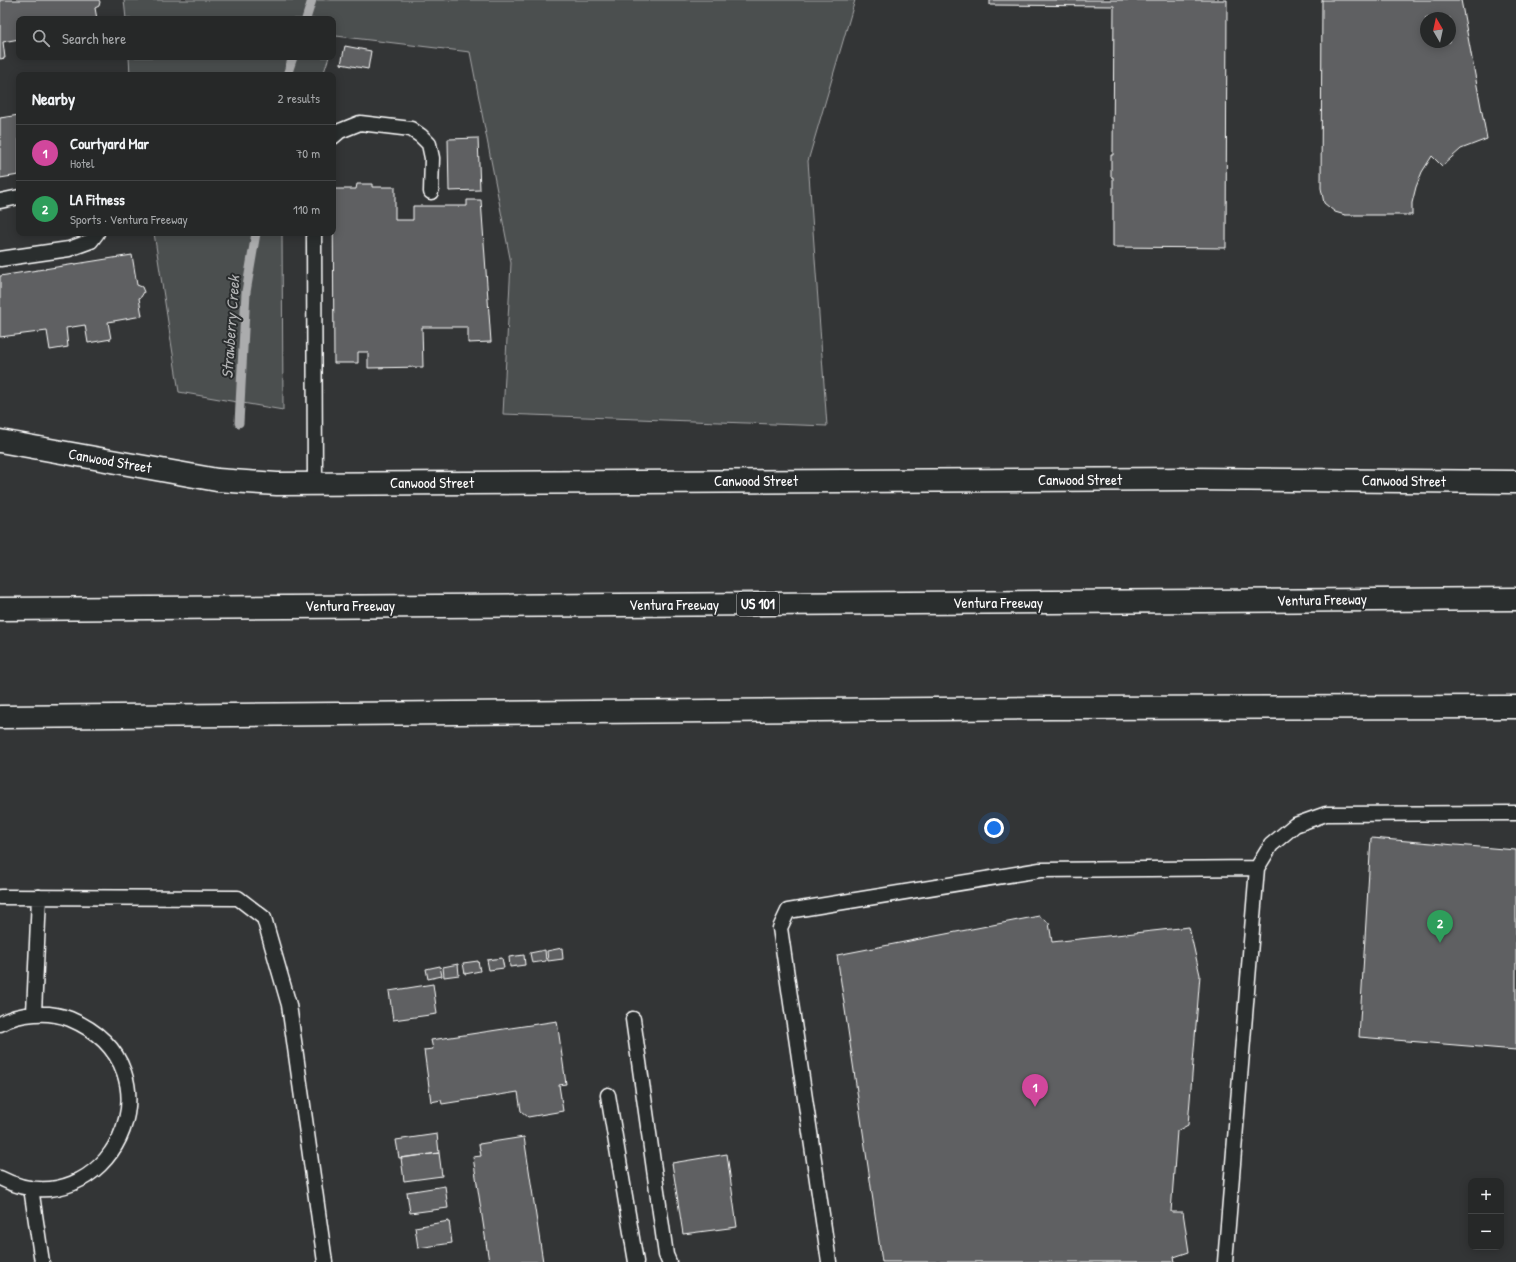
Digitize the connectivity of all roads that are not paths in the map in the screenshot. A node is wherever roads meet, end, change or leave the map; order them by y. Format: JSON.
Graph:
{"nodes":[{"id":1,"x":336,"y":134,"type":"edge"},
{"id":2,"x":431,"y":192,"type":"dead end"},
{"id":3,"x":16,"y":198,"type":"edge"},
{"id":4,"x":0,"y":201,"type":"edge"},
{"id":5,"x":95,"y":236,"type":"edge"},
{"id":6,"x":314,"y":236,"type":"edge"},
{"id":7,"x":0,"y":259,"type":"edge"},
{"id":8,"x":0,"y":441,"type":"edge"},
{"id":9,"x":1516,"y":482,"type":"edge"},
{"id":10,"x":315,"y":484,"type":"junction"},
{"id":11,"x":1516,"y":598,"type":"edge"},
{"id":12,"x":0,"y":609,"type":"edge"},
{"id":13,"x":1516,"y":707,"type":"edge"},
{"id":14,"x":0,"y":717,"type":"edge"},
{"id":15,"x":1516,"y":814,"type":"edge"},
{"id":16,"x":1257,"y":868,"type":"junction"},
{"id":17,"x":0,"y":897,"type":"edge"},
{"id":18,"x":39,"y":897,"type":"junction"},
{"id":19,"x":34,"y":1013,"type":"junction"},
{"id":20,"x":633,"y":1019,"type":"dead end"},
{"id":21,"x":0,"y":1024,"type":"edge"},
{"id":22,"x":608,"y":1095,"type":"dead end"},
{"id":23,"x":0,"y":1178,"type":"edge"},
{"id":24,"x":31,"y":1188,"type":"junction"},
{"id":25,"x":42,"y":1262,"type":"edge"},
{"id":26,"x":325,"y":1262,"type":"edge"},
{"id":27,"x":636,"y":1262,"type":"edge"},
{"id":28,"x":669,"y":1262,"type":"edge"},
{"id":29,"x":829,"y":1262,"type":"edge"},
{"id":30,"x":1225,"y":1262,"type":"edge"}],
"edges":[{"from":1,"to":2,"type":"lane"},
{"from":3,"to":4,"type":"lane"},
{"from":5,"to":7,"type":"lane"},
{"from":6,"to":10,"type":"lane"},
{"from":8,"to":10,"type":"main road","name":"Canwood Street"},
{"from":9,"to":10,"type":"main road","name":"Canwood Street"},
{"from":11,"to":12,"type":"main road","name":"Ventura Freeway","number":"US 101"},
{"from":13,"to":14,"type":"main road"},
{"from":15,"to":16,"type":"lane"},
{"from":16,"to":29,"type":"lane"},
{"from":16,"to":30,"type":"lane"},
{"from":17,"to":18,"type":"lane"},
{"from":18,"to":19,"type":"lane"},
{"from":18,"to":26,"type":"lane"},
{"from":19,"to":21,"type":"lane"},
{"from":19,"to":24,"type":"lane"},
{"from":20,"to":28,"type":"lane"},
{"from":22,"to":27,"type":"lane"},
{"from":23,"to":24,"type":"lane"},
{"from":24,"to":25,"type":"lane"}]}
